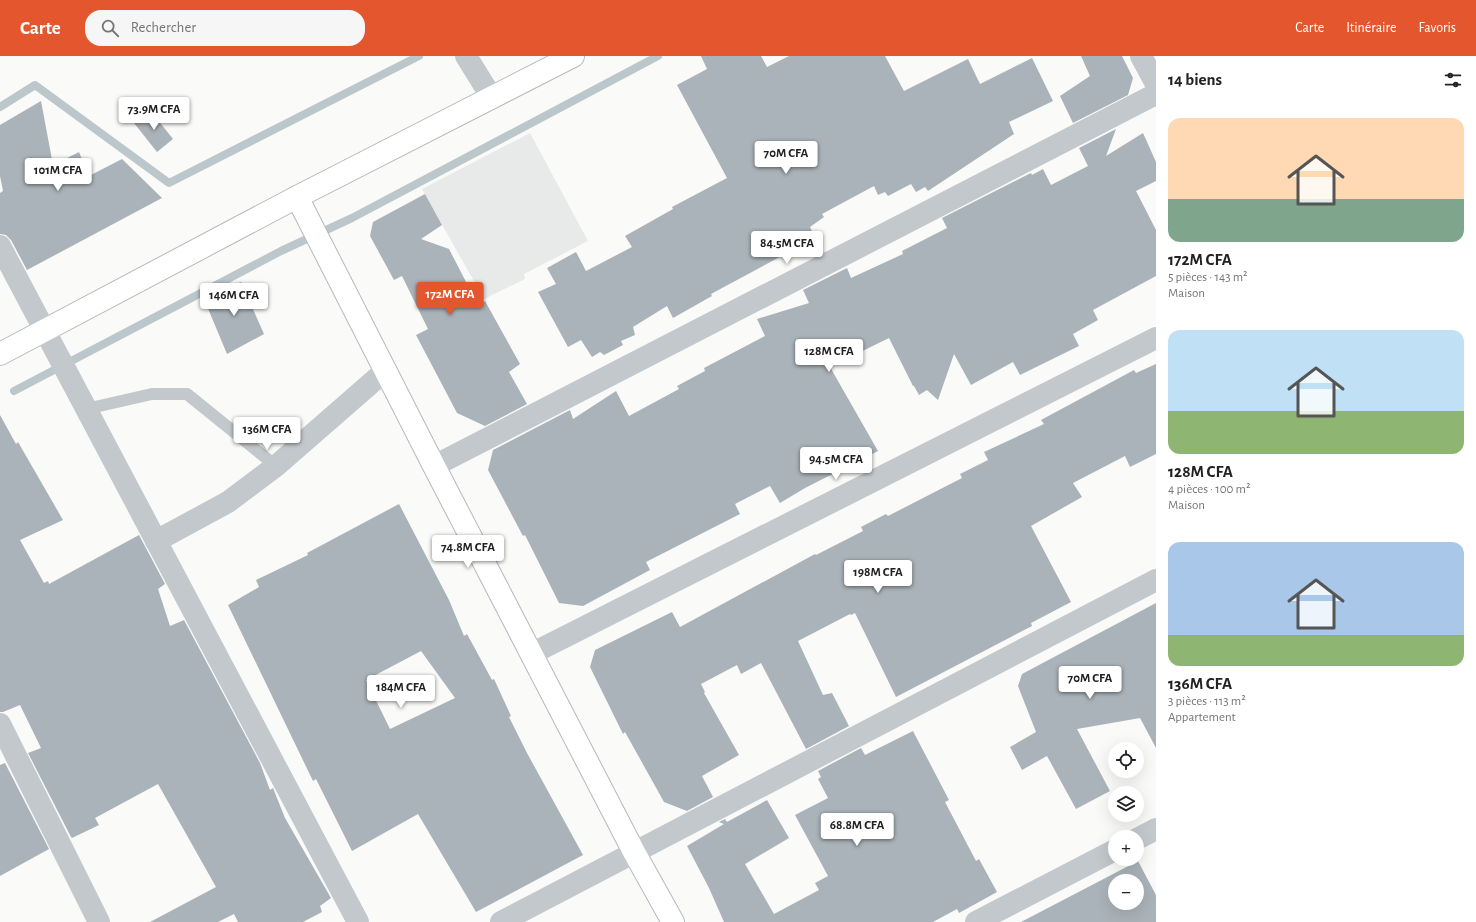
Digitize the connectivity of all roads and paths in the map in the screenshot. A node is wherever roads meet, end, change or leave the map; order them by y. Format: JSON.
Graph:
{"nodes":[{"id":1,"x":466,"y":56,"type":"edge"},
{"id":2,"x":573,"y":56,"type":"edge"},
{"id":3,"x":1141,"y":56,"type":"edge"},
{"id":4,"x":1156,"y":84,"type":"edge"},
{"id":5,"x":1156,"y":94,"type":"edge"},
{"id":6,"x":492,"y":98,"type":"junction"},
{"id":7,"x":297,"y":197,"type":"junction"},
{"id":8,"x":0,"y":246,"type":"edge"},
{"id":9,"x":45,"y":331,"type":"junction"},
{"id":10,"x":1156,"y":338,"type":"edge"},
{"id":11,"x":0,"y":354,"type":"edge"},
{"id":12,"x":385,"y":371,"type":"junction"},
{"id":13,"x":86,"y":409,"type":"junction"},
{"id":14,"x":276,"y":466,"type":"junction"},
{"id":15,"x":434,"y":466,"type":"junction"},
{"id":16,"x":156,"y":541,"type":"junction"},
{"id":17,"x":1156,"y":580,"type":"edge"},
{"id":18,"x":532,"y":654,"type":"junction"},
{"id":19,"x":0,"y":724,"type":"edge"},
{"id":20,"x":1156,"y":829,"type":"edge"},
{"id":21,"x":1144,"y":835,"type":"edge"},
{"id":22,"x":634,"y":852,"type":"junction"},
{"id":23,"x":1108,"y":854,"type":"edge"},
{"id":24,"x":99,"y":922,"type":"edge"},
{"id":25,"x":358,"y":922,"type":"edge"},
{"id":26,"x":501,"y":922,"type":"edge"},
{"id":27,"x":673,"y":922,"type":"edge"},
{"id":28,"x":976,"y":922,"type":"edge"}],
"edges":[{"from":1,"to":6,"type":"street"},
{"from":2,"to":6,"type":"street"},
{"from":3,"to":4,"type":"street"},
{"from":5,"to":15,"type":"street"},
{"from":6,"to":7,"type":"street"},
{"from":7,"to":9,"type":"street"},
{"from":7,"to":12,"type":"street"},
{"from":8,"to":9,"type":"street"},
{"from":9,"to":11,"type":"street"},
{"from":9,"to":13,"type":"street"},
{"from":10,"to":18,"type":"street"},
{"from":12,"to":14,"type":"street"},
{"from":12,"to":15,"type":"street"},
{"from":13,"to":14,"type":"lane"},
{"from":13,"to":16,"type":"street"},
{"from":14,"to":16,"type":"street"},
{"from":15,"to":18,"type":"street"},
{"from":16,"to":25,"type":"street"},
{"from":17,"to":22,"type":"street"},
{"from":18,"to":22,"type":"street"},
{"from":19,"to":24,"type":"street"},
{"from":20,"to":21,"type":"street"},
{"from":22,"to":26,"type":"street"},
{"from":22,"to":27,"type":"street"},
{"from":23,"to":28,"type":"street"}]}
